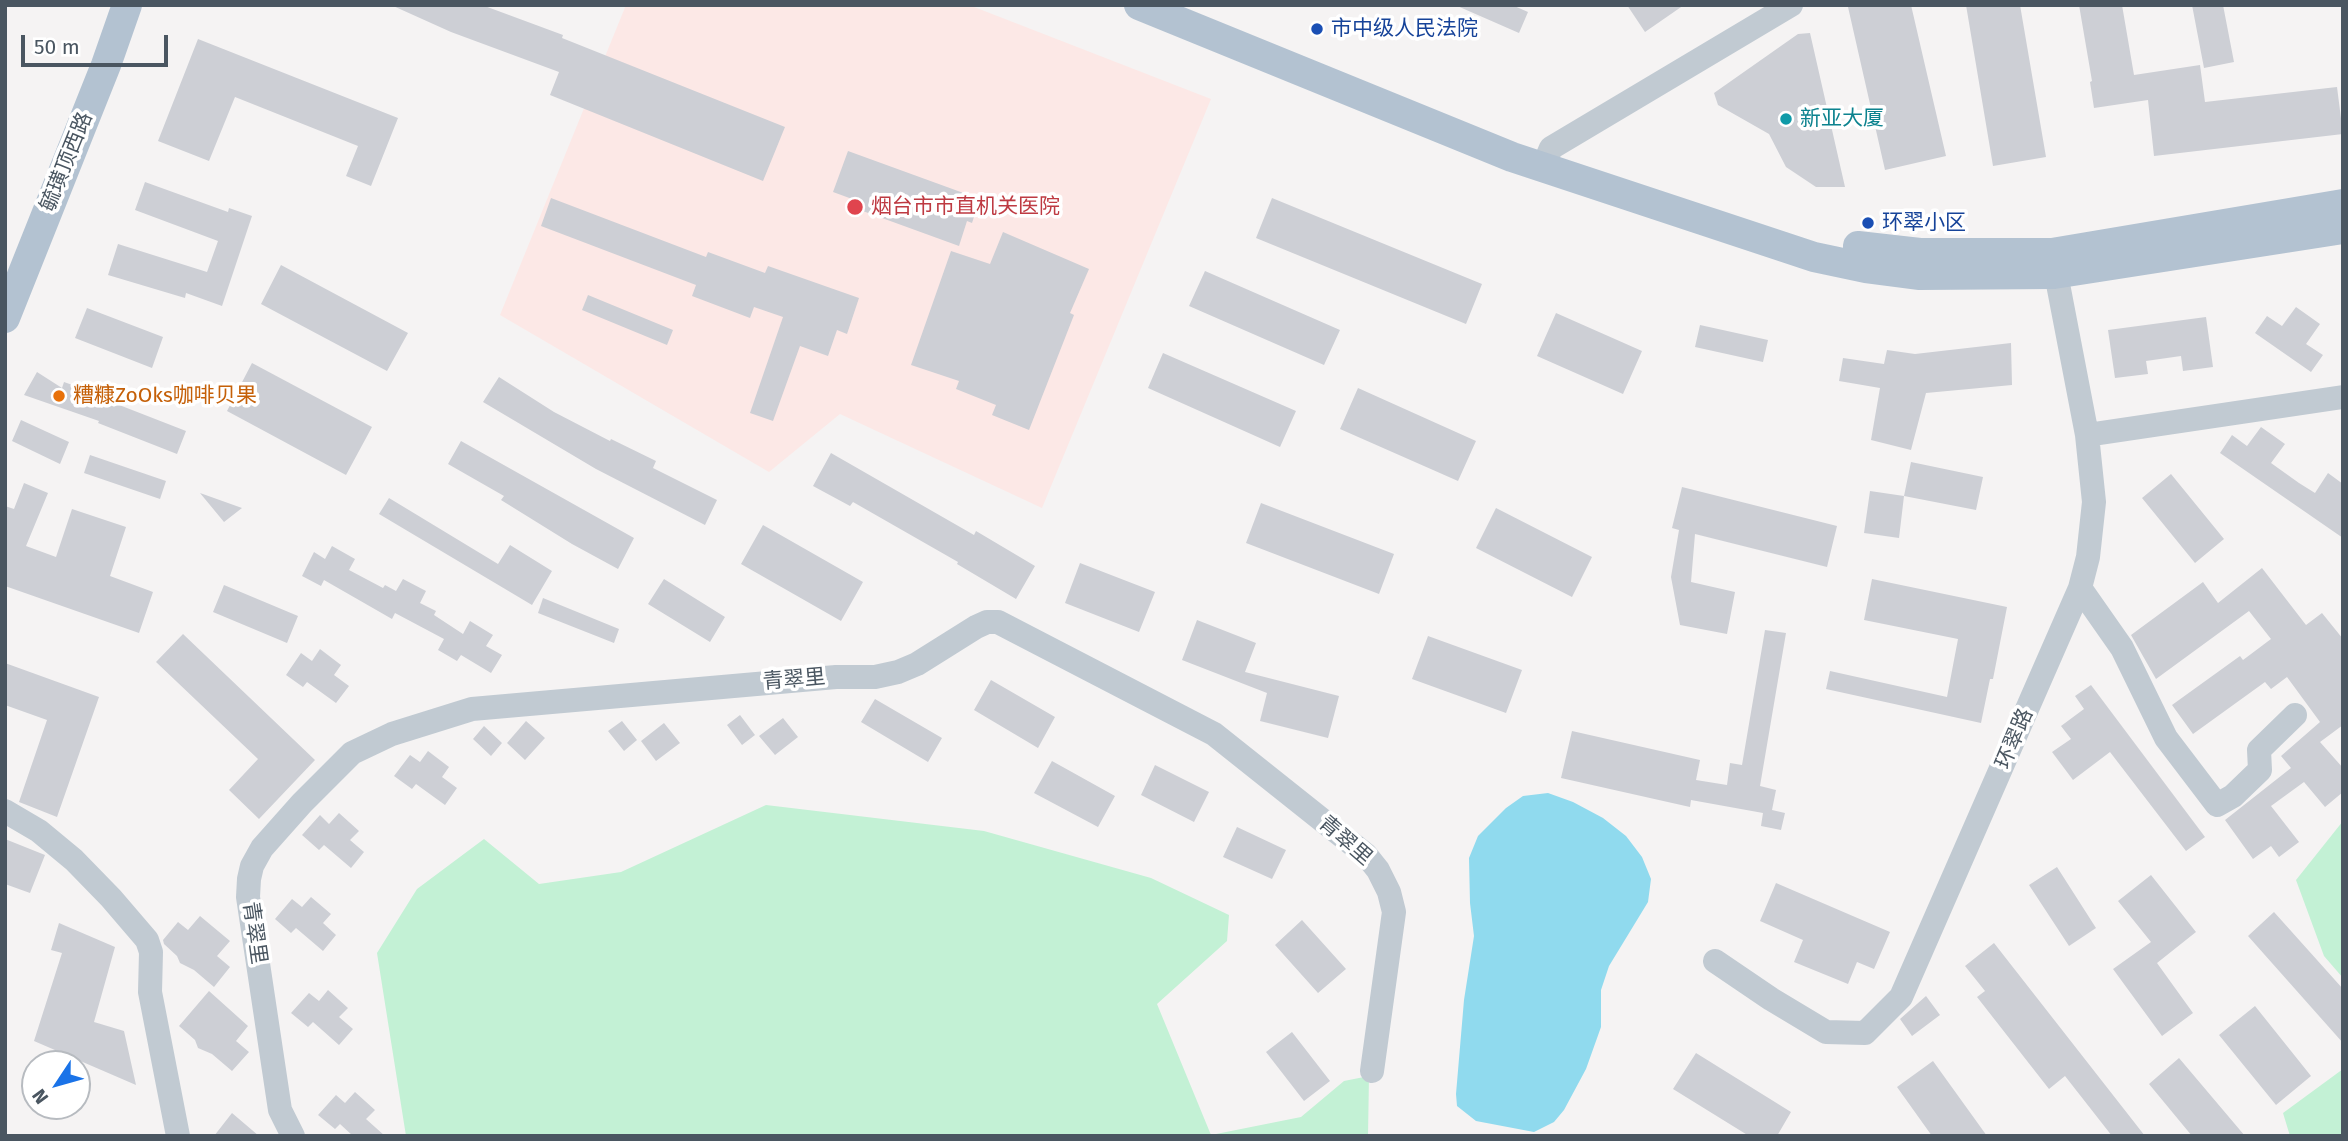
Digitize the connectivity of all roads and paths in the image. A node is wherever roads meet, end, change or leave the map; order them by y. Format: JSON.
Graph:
{"nodes":[{"id":1,"x":127,"y":5,"type":"edge"},
{"id":2,"x":1139,"y":5,"type":"edge"},
{"id":3,"x":1194,"y":5,"type":"edge"},
{"id":4,"x":1791,"y":5,"type":"edge"},
{"id":5,"x":1547,"y":158,"type":"junction"},
{"id":6,"x":2343,"y":204,"type":"edge"},
{"id":7,"x":2343,"y":229,"type":"edge"},
{"id":8,"x":2053,"y":264,"type":"junction"},
{"id":9,"x":5,"y":318,"type":"edge"},
{"id":10,"x":2343,"y":397,"type":"edge"},
{"id":11,"x":2087,"y":435,"type":"junction"},
{"id":12,"x":2080,"y":588,"type":"junction"},
{"id":13,"x":2295,"y":715,"type":"dead end"},
{"id":14,"x":5,"y":811,"type":"edge"},
{"id":15,"x":1715,"y":961,"type":"dead end"},
{"id":16,"x":1372,"y":1071,"type":"dead end"},
{"id":17,"x":178,"y":1136,"type":"edge"},
{"id":18,"x":293,"y":1136,"type":"edge"}],
"edges":[{"from":1,"to":9,"type":"main road","name":"毓璜顶西路"},
{"from":2,"to":5,"type":"main road"},
{"from":3,"to":5,"type":"main road"},
{"from":4,"to":5,"type":"street"},
{"from":5,"to":8,"type":"main road"},
{"from":6,"to":8,"type":"main road"},
{"from":7,"to":8,"type":"main road"},
{"from":8,"to":11,"type":"street","name":"环翠路"},
{"from":10,"to":11,"type":"street"},
{"from":11,"to":12,"type":"street","name":"环翠路"},
{"from":12,"to":13,"type":"street"},
{"from":12,"to":15,"type":"street","name":"环翠路"},
{"from":14,"to":17,"type":"street"},
{"from":16,"to":18,"type":"street","name":"青翠里"}]}
